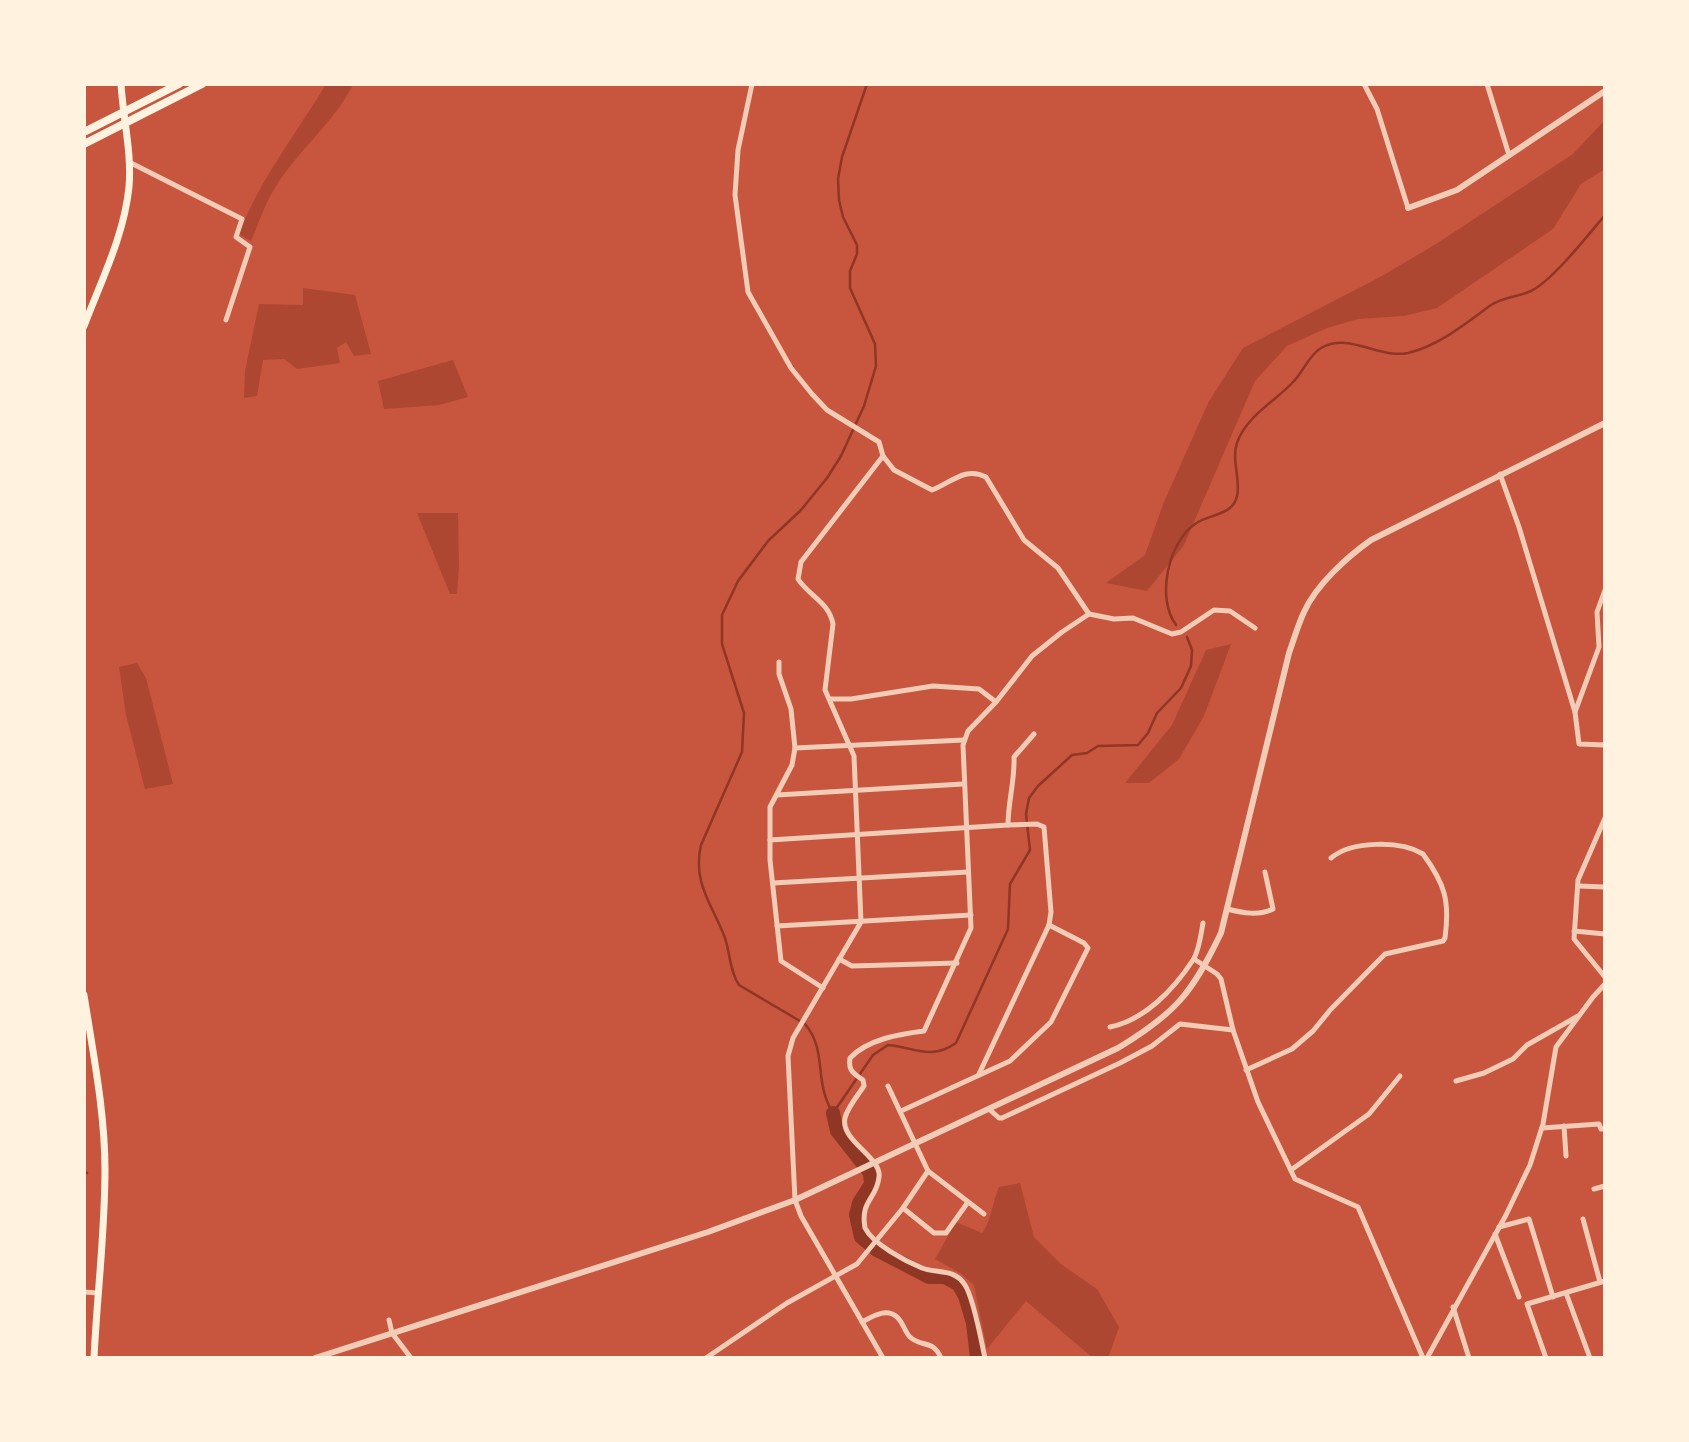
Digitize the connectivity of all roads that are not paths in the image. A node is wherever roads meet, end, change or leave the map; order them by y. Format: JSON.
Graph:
{"nodes":[{"id":1,"x":121,"y":84,"type":"edge"},
{"id":2,"x":178,"y":84,"type":"edge"},
{"id":3,"x":202,"y":84,"type":"edge"},
{"id":4,"x":752,"y":84,"type":"edge"},
{"id":5,"x":1364,"y":84,"type":"edge"},
{"id":6,"x":1487,"y":84,"type":"edge"},
{"id":7,"x":1605,"y":91,"type":"edge"},
{"id":8,"x":122,"y":112,"type":"junction"},
{"id":9,"x":124,"y":124,"type":"junction"},
{"id":10,"x":84,"y":132,"type":"edge"},
{"id":11,"x":84,"y":144,"type":"edge"},
{"id":12,"x":1509,"y":155,"type":"junction"},
{"id":13,"x":129,"y":162,"type":"junction"},
{"id":14,"x":1408,"y":208,"type":"joint"},
{"id":15,"x":226,"y":320,"type":"dead end"},
{"id":16,"x":84,"y":327,"type":"edge"},
{"id":17,"x":1605,"y":424,"type":"edge"},
{"id":18,"x":883,"y":456,"type":"junction"},
{"id":19,"x":1500,"y":474,"type":"junction"},
{"id":20,"x":1605,"y":590,"type":"edge"},
{"id":21,"x":1088,"y":614,"type":"junction"},
{"id":22,"x":1255,"y":628,"type":"dead end"},
{"id":23,"x":779,"y":662,"type":"dead end"},
{"id":24,"x":830,"y":699,"type":"junction"},
{"id":25,"x":996,"y":702,"type":"junction"},
{"id":26,"x":1575,"y":712,"type":"junction"},
{"id":27,"x":1034,"y":734,"type":"dead end"},
{"id":28,"x":964,"y":740,"type":"junction"},
{"id":29,"x":1605,"y":745,"type":"edge"},
{"id":30,"x":851,"y":747,"type":"junction"},
{"id":31,"x":795,"y":748,"type":"junction"},
{"id":32,"x":963,"y":784,"type":"junction"},
{"id":33,"x":855,"y":790,"type":"junction"},
{"id":34,"x":777,"y":795,"type":"junction"},
{"id":35,"x":1605,"y":818,"type":"edge"},
{"id":36,"x":1011,"y":825,"type":"junction"},
{"id":37,"x":966,"y":827,"type":"junction"},
{"id":38,"x":858,"y":835,"type":"junction"},
{"id":39,"x":1597,"y":837,"type":"junction"},
{"id":40,"x":1605,"y":838,"type":"edge"},
{"id":41,"x":770,"y":840,"type":"junction"},
{"id":42,"x":1331,"y":859,"type":"dead end"},
{"id":43,"x":968,"y":872,"type":"junction"},
{"id":44,"x":1265,"y":872,"type":"dead end"},
{"id":45,"x":859,"y":878,"type":"junction"},
{"id":46,"x":772,"y":883,"type":"junction"},
{"id":47,"x":1578,"y":886,"type":"junction"},
{"id":48,"x":1605,"y":887,"type":"edge"},
{"id":49,"x":1227,"y":909,"type":"junction"},
{"id":50,"x":971,"y":915,"type":"junction"},
{"id":51,"x":861,"y":922,"type":"junction"},
{"id":52,"x":1203,"y":923,"type":"dead end"},
{"id":53,"x":1049,"y":925,"type":"junction"},
{"id":54,"x":777,"y":926,"type":"junction"},
{"id":55,"x":1574,"y":931,"type":"junction"},
{"id":56,"x":1605,"y":934,"type":"edge"},
{"id":57,"x":839,"y":959,"type":"junction"},
{"id":58,"x":1194,"y":959,"type":"junction"},
{"id":59,"x":957,"y":963,"type":"junction"},
{"id":60,"x":1206,"y":967,"type":"junction"},
{"id":61,"x":1605,"y":977,"type":"edge"},
{"id":62,"x":1605,"y":984,"type":"edge"},
{"id":63,"x":824,"y":988,"type":"junction"},
{"id":64,"x":84,"y":995,"type":"edge"},
{"id":65,"x":1580,"y":1014,"type":"junction"},
{"id":66,"x":86,"y":1025,"type":"edge"},
{"id":67,"x":1110,"y":1027,"type":"dead end"},
{"id":68,"x":1233,"y":1030,"type":"junction"},
{"id":69,"x":1247,"y":1070,"type":"junction"},
{"id":70,"x":979,"y":1074,"type":"junction"},
{"id":71,"x":1400,"y":1076,"type":"dead end"},
{"id":72,"x":1455,"y":1081,"type":"dead end"},
{"id":73,"x":888,"y":1086,"type":"dead end"},
{"id":74,"x":990,"y":1110,"type":"junction"},
{"id":75,"x":901,"y":1111,"type":"junction"},
{"id":76,"x":1564,"y":1126,"type":"junction"},
{"id":77,"x":1542,"y":1128,"type":"junction"},
{"id":78,"x":1602,"y":1131,"type":"edge"},
{"id":79,"x":917,"y":1144,"type":"junction"},
{"id":80,"x":1566,"y":1156,"type":"dead end"},
{"id":81,"x":1291,"y":1170,"type":"junction"},
{"id":82,"x":928,"y":1171,"type":"junction"},
{"id":83,"x":1605,"y":1186,"type":"edge"},
{"id":84,"x":1594,"y":1189,"type":"dead end"},
{"id":85,"x":795,"y":1200,"type":"junction"},
{"id":86,"x":968,"y":1202,"type":"junction"},
{"id":87,"x":903,"y":1208,"type":"junction"},
{"id":88,"x":984,"y":1214,"type":"dead end"},
{"id":89,"x":1583,"y":1219,"type":"dead end"},
{"id":90,"x":1499,"y":1227,"type":"junction"},
{"id":91,"x":1495,"y":1234,"type":"junction"},
{"id":92,"x":836,"y":1277,"type":"junction"},
{"id":93,"x":1603,"y":1282,"type":"edge"},
{"id":94,"x":84,"y":1292,"type":"edge"},
{"id":95,"x":98,"y":1293,"type":"junction"},
{"id":96,"x":1566,"y":1293,"type":"junction"},
{"id":97,"x":1519,"y":1297,"type":"dead end"},
{"id":98,"x":1553,"y":1297,"type":"junction"},
{"id":99,"x":1454,"y":1307,"type":"junction"},
{"id":100,"x":389,"y":1320,"type":"dead end"},
{"id":101,"x":862,"y":1322,"type":"junction"},
{"id":102,"x":392,"y":1333,"type":"junction"},
{"id":103,"x":94,"y":1358,"type":"edge"},
{"id":104,"x":315,"y":1358,"type":"edge"},
{"id":105,"x":411,"y":1358,"type":"edge"},
{"id":106,"x":706,"y":1358,"type":"edge"},
{"id":107,"x":883,"y":1358,"type":"edge"},
{"id":108,"x":941,"y":1358,"type":"edge"},
{"id":109,"x":985,"y":1358,"type":"edge"},
{"id":110,"x":1425,"y":1358,"type":"edge"},
{"id":111,"x":1469,"y":1358,"type":"edge"},
{"id":112,"x":1545,"y":1358,"type":"edge"},
{"id":113,"x":1590,"y":1358,"type":"edge"}],
"edges":[{"from":1,"to":8,"type":"main road"},
{"from":2,"to":8,"type":"main road"},
{"from":3,"to":9,"type":"main road"},
{"from":4,"to":18,"type":"street"},
{"from":5,"to":14,"type":"street"},
{"from":6,"to":12,"type":"street"},
{"from":7,"to":12,"type":"street"},
{"from":8,"to":9,"type":"main road"},
{"from":8,"to":10,"type":"main road"},
{"from":9,"to":11,"type":"main road"},
{"from":9,"to":13,"type":"main road"},
{"from":12,"to":14,"type":"street"},
{"from":13,"to":15,"type":"street"},
{"from":13,"to":16,"type":"main road"},
{"from":17,"to":19,"type":"street"},
{"from":18,"to":21,"type":"street"},
{"from":18,"to":24,"type":"street"},
{"from":19,"to":26,"type":"street"},
{"from":19,"to":49,"type":"street"},
{"from":20,"to":26,"type":"street"},
{"from":21,"to":22,"type":"street"},
{"from":21,"to":25,"type":"street"},
{"from":23,"to":31,"type":"street"},
{"from":24,"to":25,"type":"street"},
{"from":24,"to":30,"type":"street"},
{"from":25,"to":28,"type":"street"},
{"from":26,"to":29,"type":"street"},
{"from":27,"to":36,"type":"street"},
{"from":28,"to":30,"type":"street"},
{"from":28,"to":32,"type":"street"},
{"from":30,"to":31,"type":"street"},
{"from":30,"to":33,"type":"street"},
{"from":31,"to":34,"type":"street"},
{"from":32,"to":33,"type":"street"},
{"from":32,"to":37,"type":"street"},
{"from":33,"to":34,"type":"street"},
{"from":33,"to":38,"type":"street"},
{"from":34,"to":41,"type":"street"},
{"from":35,"to":39,"type":"street"},
{"from":36,"to":37,"type":"street"},
{"from":36,"to":53,"type":"street"},
{"from":37,"to":38,"type":"street"},
{"from":37,"to":43,"type":"street"},
{"from":38,"to":41,"type":"street"},
{"from":38,"to":45,"type":"street"},
{"from":39,"to":40,"type":"street"},
{"from":39,"to":47,"type":"street"},
{"from":41,"to":46,"type":"street"},
{"from":42,"to":69,"type":"street"},
{"from":43,"to":45,"type":"street"},
{"from":43,"to":50,"type":"street"},
{"from":44,"to":49,"type":"street"},
{"from":45,"to":46,"type":"street"},
{"from":45,"to":51,"type":"street"},
{"from":46,"to":54,"type":"street"},
{"from":47,"to":48,"type":"street"},
{"from":47,"to":55,"type":"street"},
{"from":49,"to":60,"type":"street"},
{"from":50,"to":51,"type":"street"},
{"from":50,"to":59,"type":"street"},
{"from":51,"to":54,"type":"street"},
{"from":51,"to":57,"type":"street"},
{"from":52,"to":58,"type":"street"},
{"from":53,"to":70,"type":"street"},
{"from":53,"to":70,"type":"street"},
{"from":54,"to":63,"type":"street"},
{"from":55,"to":56,"type":"street"},
{"from":55,"to":61,"type":"street"},
{"from":57,"to":59,"type":"street"},
{"from":57,"to":63,"type":"street"},
{"from":58,"to":60,"type":"street"},
{"from":58,"to":67,"type":"street"},
{"from":59,"to":109,"type":"street"},
{"from":60,"to":68,"type":"street"},
{"from":60,"to":74,"type":"street"},
{"from":62,"to":65,"type":"street"},
{"from":63,"to":85,"type":"street"},
{"from":64,"to":66,"type":"main road"},
{"from":65,"to":72,"type":"street"},
{"from":65,"to":77,"type":"street"},
{"from":66,"to":95,"type":"main road"},
{"from":68,"to":69,"type":"street"},
{"from":68,"to":74,"type":"street"},
{"from":69,"to":81,"type":"street"},
{"from":70,"to":75,"type":"street"},
{"from":71,"to":81,"type":"street"},
{"from":73,"to":75,"type":"street"},
{"from":74,"to":79,"type":"street"},
{"from":75,"to":79,"type":"street"},
{"from":76,"to":77,"type":"street"},
{"from":76,"to":78,"type":"street"},
{"from":76,"to":80,"type":"street"},
{"from":77,"to":90,"type":"street"},
{"from":79,"to":82,"type":"street"},
{"from":79,"to":85,"type":"street"},
{"from":81,"to":110,"type":"street"},
{"from":82,"to":86,"type":"street"},
{"from":82,"to":87,"type":"street"},
{"from":83,"to":84,"type":"street"},
{"from":85,"to":92,"type":"street"},
{"from":85,"to":102,"type":"street"},
{"from":86,"to":87,"type":"street"},
{"from":86,"to":88,"type":"street"},
{"from":87,"to":92,"type":"street"},
{"from":89,"to":93,"type":"street"},
{"from":90,"to":91,"type":"street"},
{"from":90,"to":98,"type":"street"},
{"from":91,"to":97,"type":"street"},
{"from":91,"to":99,"type":"street"},
{"from":92,"to":101,"type":"street"},
{"from":92,"to":106,"type":"street"},
{"from":93,"to":96,"type":"street"},
{"from":94,"to":95,"type":"street"},
{"from":95,"to":103,"type":"main road"},
{"from":96,"to":98,"type":"street"},
{"from":96,"to":113,"type":"street"},
{"from":98,"to":112,"type":"street"},
{"from":99,"to":110,"type":"street"},
{"from":99,"to":111,"type":"street"},
{"from":100,"to":102,"type":"street"},
{"from":101,"to":107,"type":"street"},
{"from":101,"to":108,"type":"street"},
{"from":102,"to":104,"type":"street"},
{"from":102,"to":105,"type":"street"}]}
